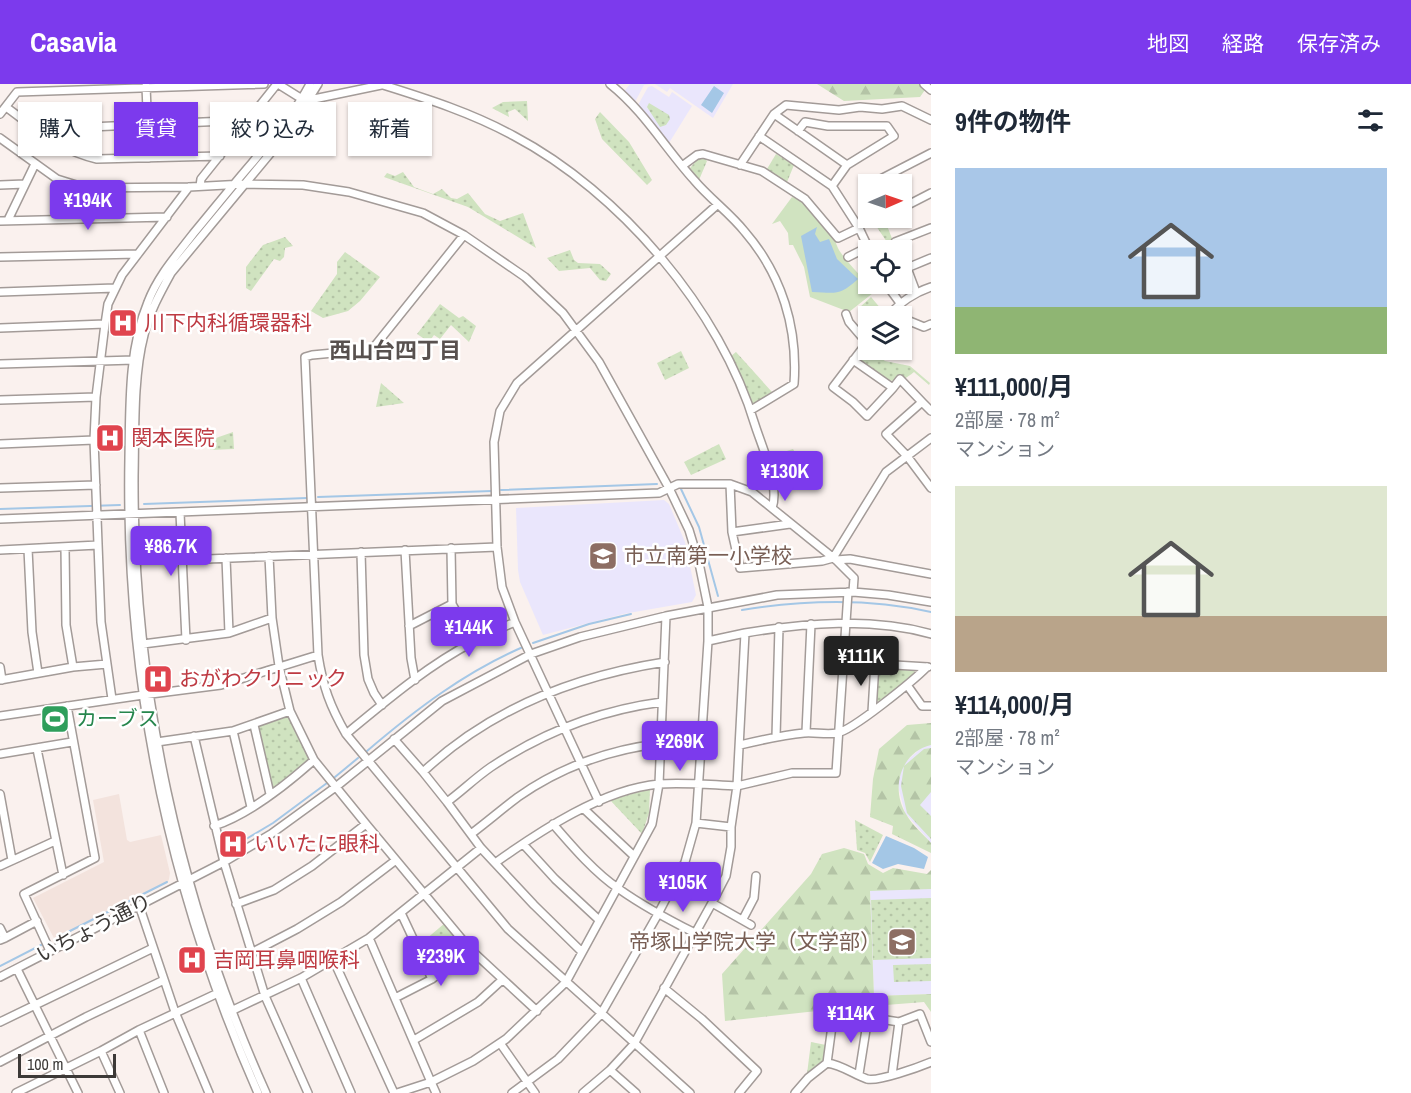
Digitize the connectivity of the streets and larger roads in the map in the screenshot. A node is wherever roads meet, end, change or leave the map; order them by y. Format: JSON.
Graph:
{"nodes":[{"id":1,"x":264,"y":84,"type":"edge"},
{"id":2,"x":278,"y":84,"type":"edge"},
{"id":3,"x":310,"y":84,"type":"edge"},
{"id":4,"x":318,"y":84,"type":"edge"},
{"id":5,"x":385,"y":84,"type":"edge"},
{"id":6,"x":610,"y":84,"type":"edge"},
{"id":7,"x":924,"y":84,"type":"edge"},
{"id":8,"x":146,"y":86,"type":"edge"},
{"id":9,"x":16,"y":88,"type":"edge"},
{"id":10,"x":931,"y":90,"type":"edge"},
{"id":11,"x":306,"y":100,"type":"junction"},
{"id":12,"x":147,"y":102,"type":"edge"},
{"id":13,"x":264,"y":102,"type":"edge"},
{"id":14,"x":6,"y":107,"type":"junction"},
{"id":15,"x":0,"y":114,"type":"edge"},
{"id":16,"x":774,"y":114,"type":"junction"},
{"id":17,"x":18,"y":116,"type":"edge"},
{"id":18,"x":931,"y":120,"type":"edge"},
{"id":19,"x":798,"y":131,"type":"junction"},
{"id":20,"x":903,"y":131,"type":"dead end"},
{"id":21,"x":759,"y":136,"type":"junction"},
{"id":22,"x":894,"y":136,"type":"junction"},
{"id":23,"x":0,"y":138,"type":"edge"},
{"id":24,"x":931,"y":153,"type":"edge"},
{"id":25,"x":84,"y":156,"type":"edge"},
{"id":26,"x":220,"y":156,"type":"joint"},
{"id":27,"x":149,"y":158,"type":"joint"},
{"id":28,"x":35,"y":164,"type":"junction"},
{"id":29,"x":740,"y":165,"type":"junction"},
{"id":30,"x":847,"y":165,"type":"junction"},
{"id":31,"x":682,"y":166,"type":"junction"},
{"id":32,"x":890,"y":174,"type":"edge"},
{"id":33,"x":0,"y":184,"type":"edge"},
{"id":34,"x":25,"y":184,"type":"junction"},
{"id":35,"x":244,"y":184,"type":"junction"},
{"id":36,"x":233,"y":185,"type":"junction"},
{"id":37,"x":200,"y":186,"type":"junction"},
{"id":38,"x":832,"y":186,"type":"junction"},
{"id":39,"x":189,"y":187,"type":"junction"},
{"id":40,"x":931,"y":193,"type":"edge"},
{"id":41,"x":912,"y":203,"type":"edge"},
{"id":42,"x":717,"y":205,"type":"junction"},
{"id":43,"x":167,"y":217,"type":"junction"},
{"id":44,"x":4,"y":221,"type":"edge"},
{"id":45,"x":858,"y":226,"type":"edge"},
{"id":46,"x":859,"y":228,"type":"joint"},
{"id":47,"x":931,"y":228,"type":"edge"},
{"id":48,"x":464,"y":235,"type":"junction"},
{"id":49,"x":900,"y":240,"type":"edge"},
{"id":50,"x":138,"y":254,"type":"junction"},
{"id":51,"x":0,"y":257,"type":"edge"},
{"id":52,"x":660,"y":257,"type":"junction"},
{"id":53,"x":848,"y":257,"type":"dead end"},
{"id":54,"x":931,"y":258,"type":"edge"},
{"id":55,"x":912,"y":266,"type":"edge"},
{"id":56,"x":912,"y":281,"type":"edge"},
{"id":57,"x":931,"y":287,"type":"edge"},
{"id":58,"x":116,"y":288,"type":"junction"},
{"id":59,"x":0,"y":292,"type":"edge"},
{"id":60,"x":916,"y":292,"type":"junction"},
{"id":61,"x":893,"y":294,"type":"edge"},
{"id":62,"x":900,"y":303,"type":"junction"},
{"id":63,"x":898,"y":306,"type":"edge"},
{"id":64,"x":846,"y":314,"type":"dead end"},
{"id":65,"x":912,"y":322,"type":"edge"},
{"id":66,"x":105,"y":324,"type":"junction"},
{"id":67,"x":931,"y":324,"type":"edge"},
{"id":68,"x":0,"y":328,"type":"edge"},
{"id":69,"x":576,"y":331,"type":"junction"},
{"id":70,"x":858,"y":331,"type":"edge"},
{"id":71,"x":858,"y":354,"type":"edge"},
{"id":72,"x":101,"y":360,"type":"junction"},
{"id":73,"x":134,"y":360,"type":"junction"},
{"id":74,"x":853,"y":360,"type":"junction"},
{"id":75,"x":0,"y":364,"type":"edge"},
{"id":76,"x":893,"y":388,"type":"junction"},
{"id":77,"x":96,"y":398,"type":"junction"},
{"id":78,"x":0,"y":400,"type":"edge"},
{"id":79,"x":922,"y":402,"type":"junction"},
{"id":80,"x":751,"y":410,"type":"junction"},
{"id":81,"x":931,"y":411,"type":"edge"},
{"id":82,"x":931,"y":438,"type":"edge"},
{"id":83,"x":94,"y":440,"type":"junction"},
{"id":84,"x":0,"y":444,"type":"edge"},
{"id":85,"x":907,"y":456,"type":"junction"},
{"id":86,"x":928,"y":478,"type":"edge"},
{"id":87,"x":730,"y":484,"type":"junction"},
{"id":88,"x":96,"y":485,"type":"junction"},
{"id":89,"x":0,"y":488,"type":"edge"},
{"id":90,"x":669,"y":488,"type":"junction"},
{"id":91,"x":931,"y":488,"type":"edge"},
{"id":92,"x":496,"y":501,"type":"junction"},
{"id":93,"x":312,"y":507,"type":"junction"},
{"id":94,"x":772,"y":508,"type":"junction"},
{"id":95,"x":98,"y":509,"type":"junction"},
{"id":96,"x":180,"y":513,"type":"junction"},
{"id":97,"x":131,"y":515,"type":"junction"},
{"id":98,"x":0,"y":519,"type":"edge"},
{"id":99,"x":790,"y":524,"type":"junction"},
{"id":100,"x":732,"y":532,"type":"junction"},
{"id":101,"x":98,"y":545,"type":"junction"},
{"id":102,"x":65,"y":547,"type":"junction"},
{"id":103,"x":497,"y":547,"type":"junction"},
{"id":104,"x":451,"y":548,"type":"junction"},
{"id":105,"x":28,"y":549,"type":"junction"},
{"id":106,"x":0,"y":550,"type":"edge"},
{"id":107,"x":405,"y":550,"type":"junction"},
{"id":108,"x":361,"y":552,"type":"junction"},
{"id":109,"x":314,"y":554,"type":"junction"},
{"id":110,"x":269,"y":556,"type":"junction"},
{"id":111,"x":226,"y":558,"type":"junction"},
{"id":112,"x":834,"y":559,"type":"junction"},
{"id":113,"x":183,"y":560,"type":"junction"},
{"id":114,"x":931,"y":574,"type":"edge"},
{"id":115,"x":849,"y":597,"type":"junction"},
{"id":116,"x":931,"y":602,"type":"edge"},
{"id":117,"x":452,"y":604,"type":"junction"},
{"id":118,"x":708,"y":607,"type":"junction"},
{"id":119,"x":666,"y":616,"type":"junction"},
{"id":120,"x":272,"y":618,"type":"junction"},
{"id":121,"x":515,"y":622,"type":"junction"},
{"id":122,"x":811,"y":624,"type":"junction"},
{"id":123,"x":846,"y":624,"type":"junction"},
{"id":124,"x":409,"y":626,"type":"junction"},
{"id":125,"x":779,"y":627,"type":"junction"},
{"id":126,"x":229,"y":633,"type":"junction"},
{"id":127,"x":745,"y":633,"type":"junction"},
{"id":128,"x":931,"y":634,"type":"edge"},
{"id":129,"x":186,"y":640,"type":"junction"},
{"id":130,"x":708,"y":641,"type":"junction"},
{"id":131,"x":473,"y":642,"type":"junction"},
{"id":132,"x":143,"y":644,"type":"junction"},
{"id":133,"x":531,"y":654,"type":"junction"},
{"id":134,"x":318,"y":655,"type":"junction"},
{"id":135,"x":664,"y":662,"type":"junction"},
{"id":136,"x":844,"y":662,"type":"junction"},
{"id":137,"x":875,"y":663,"type":"junction"},
{"id":138,"x":107,"y":664,"type":"junction"},
{"id":139,"x":279,"y":666,"type":"junction"},
{"id":140,"x":0,"y":667,"type":"edge"},
{"id":141,"x":929,"y":667,"type":"edge"},
{"id":142,"x":73,"y":668,"type":"junction"},
{"id":143,"x":38,"y":673,"type":"junction"},
{"id":144,"x":1,"y":680,"type":"edge"},
{"id":145,"x":415,"y":680,"type":"junction"},
{"id":146,"x":907,"y":685,"type":"junction"},
{"id":147,"x":549,"y":692,"type":"junction"},
{"id":148,"x":146,"y":694,"type":"junction"},
{"id":149,"x":112,"y":699,"type":"junction"},
{"id":150,"x":662,"y":702,"type":"junction"},
{"id":151,"x":382,"y":705,"type":"junction"},
{"id":152,"x":67,"y":706,"type":"junction"},
{"id":153,"x":931,"y":706,"type":"edge"},
{"id":154,"x":290,"y":711,"type":"junction"},
{"id":155,"x":872,"y":712,"type":"junction"},
{"id":156,"x":0,"y":716,"type":"edge"},
{"id":157,"x":254,"y":725,"type":"junction"},
{"id":158,"x":565,"y":727,"type":"junction"},
{"id":159,"x":233,"y":731,"type":"junction"},
{"id":160,"x":806,"y":732,"type":"junction"},
{"id":161,"x":839,"y":733,"type":"junction"},
{"id":162,"x":346,"y":734,"type":"junction"},
{"id":163,"x":194,"y":735,"type":"junction"},
{"id":164,"x":776,"y":737,"type":"junction"},
{"id":165,"x":394,"y":739,"type":"junction"},
{"id":166,"x":72,"y":742,"type":"junction"},
{"id":167,"x":157,"y":742,"type":"junction"},
{"id":168,"x":659,"y":744,"type":"junction"},
{"id":169,"x":740,"y":745,"type":"junction"},
{"id":170,"x":37,"y":749,"type":"junction"},
{"id":171,"x":0,"y":754,"type":"edge"},
{"id":172,"x":314,"y":760,"type":"junction"},
{"id":173,"x":368,"y":760,"type":"junction"},
{"id":174,"x":581,"y":763,"type":"junction"},
{"id":175,"x":423,"y":772,"type":"junction"},
{"id":176,"x":659,"y":784,"type":"junction"},
{"id":177,"x":700,"y":785,"type":"junction"},
{"id":178,"x":337,"y":786,"type":"junction"},
{"id":179,"x":737,"y":786,"type":"junction"},
{"id":180,"x":0,"y":794,"type":"edge"},
{"id":181,"x":270,"y":794,"type":"junction"},
{"id":182,"x":447,"y":802,"type":"junction"},
{"id":183,"x":599,"y":802,"type":"junction"},
{"id":184,"x":251,"y":807,"type":"junction"},
{"id":185,"x":584,"y":808,"type":"junction"},
{"id":186,"x":366,"y":824,"type":"junction"},
{"id":187,"x":553,"y":824,"type":"junction"},
{"id":188,"x":696,"y":824,"type":"junction"},
{"id":189,"x":214,"y":826,"type":"junction"},
{"id":190,"x":731,"y":827,"type":"junction"},
{"id":191,"x":471,"y":834,"type":"junction"},
{"id":192,"x":55,"y":841,"type":"junction"},
{"id":193,"x":523,"y":843,"type":"junction"},
{"id":194,"x":481,"y":848,"type":"junction"},
{"id":195,"x":634,"y":856,"type":"junction"},
{"id":196,"x":12,"y":860,"type":"junction"},
{"id":197,"x":396,"y":860,"type":"junction"},
{"id":198,"x":224,"y":862,"type":"junction"},
{"id":199,"x":495,"y":863,"type":"junction"},
{"id":200,"x":0,"y":866,"type":"edge"},
{"id":201,"x":456,"y":868,"type":"junction"},
{"id":202,"x":63,"y":875,"type":"junction"},
{"id":203,"x":756,"y":876,"type":"dead end"},
{"id":204,"x":185,"y":881,"type":"junction"},
{"id":205,"x":617,"y":888,"type":"junction"},
{"id":206,"x":425,"y":894,"type":"junction"},
{"id":207,"x":712,"y":903,"type":"junction"},
{"id":208,"x":236,"y":904,"type":"junction"},
{"id":209,"x":139,"y":905,"type":"junction"},
{"id":210,"x":401,"y":913,"type":"junction"},
{"id":211,"x":658,"y":914,"type":"junction"},
{"id":212,"x":743,"y":919,"type":"junction"},
{"id":213,"x":599,"y":920,"type":"junction"},
{"id":214,"x":37,"y":921,"type":"junction"},
{"id":215,"x":751,"y":925,"type":"dead end"},
{"id":216,"x":0,"y":928,"type":"edge"},
{"id":217,"x":695,"y":933,"type":"junction"},
{"id":218,"x":369,"y":938,"type":"junction"},
{"id":219,"x":2,"y":939,"type":"edge"},
{"id":220,"x":153,"y":948,"type":"junction"},
{"id":221,"x":471,"y":950,"type":"junction"},
{"id":222,"x":50,"y":951,"type":"junction"},
{"id":223,"x":253,"y":952,"type":"junction"},
{"id":224,"x":582,"y":952,"type":"junction"},
{"id":225,"x":333,"y":959,"type":"junction"},
{"id":226,"x":17,"y":969,"type":"junction"},
{"id":227,"x":0,"y":977,"type":"edge"},
{"id":228,"x":302,"y":978,"type":"junction"},
{"id":229,"x":432,"y":979,"type":"junction"},
{"id":230,"x":164,"y":980,"type":"junction"},
{"id":231,"x":502,"y":980,"type":"junction"},
{"id":232,"x":566,"y":982,"type":"junction"},
{"id":233,"x":664,"y":988,"type":"junction"},
{"id":234,"x":218,"y":993,"type":"junction"},
{"id":235,"x":265,"y":996,"type":"junction"},
{"id":236,"x":395,"y":998,"type":"junction"},
{"id":237,"x":34,"y":1005,"type":"junction"},
{"id":238,"x":231,"y":1011,"type":"junction"},
{"id":239,"x":537,"y":1011,"type":"junction"},
{"id":240,"x":175,"y":1012,"type":"junction"},
{"id":241,"x":601,"y":1014,"type":"junction"},
{"id":242,"x":868,"y":1017,"type":"junction"},
{"id":243,"x":0,"y":1022,"type":"edge"},
{"id":244,"x":899,"y":1022,"type":"junction"},
{"id":245,"x":139,"y":1030,"type":"junction"},
{"id":246,"x":50,"y":1036,"type":"junction"},
{"id":247,"x":414,"y":1040,"type":"junction"},
{"id":248,"x":931,"y":1042,"type":"edge"},
{"id":249,"x":500,"y":1043,"type":"junction"},
{"id":250,"x":634,"y":1044,"type":"junction"},
{"id":251,"x":101,"y":1051,"type":"junction"},
{"id":252,"x":0,"y":1062,"type":"edge"},
{"id":253,"x":931,"y":1062,"type":"edge"},
{"id":254,"x":827,"y":1063,"type":"junction"},
{"id":255,"x":66,"y":1068,"type":"junction"},
{"id":256,"x":610,"y":1070,"type":"junction"},
{"id":257,"x":858,"y":1074,"type":"junction"},
{"id":258,"x":892,"y":1075,"type":"junction"},
{"id":259,"x":430,"y":1082,"type":"junction"},
{"id":260,"x":527,"y":1083,"type":"junction"},
{"id":261,"x":33,"y":1085,"type":"junction"},
{"id":262,"x":16,"y":1093,"type":"edge"},
{"id":263,"x":37,"y":1093,"type":"edge"},
{"id":264,"x":78,"y":1093,"type":"edge"},
{"id":265,"x":120,"y":1093,"type":"edge"},
{"id":266,"x":164,"y":1093,"type":"edge"},
{"id":267,"x":208,"y":1093,"type":"edge"},
{"id":268,"x":258,"y":1093,"type":"edge"},
{"id":269,"x":266,"y":1093,"type":"edge"},
{"id":270,"x":308,"y":1093,"type":"edge"},
{"id":271,"x":351,"y":1093,"type":"edge"},
{"id":272,"x":396,"y":1093,"type":"edge"},
{"id":273,"x":436,"y":1093,"type":"edge"},
{"id":274,"x":512,"y":1093,"type":"edge"},
{"id":275,"x":535,"y":1093,"type":"edge"},
{"id":276,"x":583,"y":1093,"type":"edge"},
{"id":277,"x":636,"y":1093,"type":"edge"},
{"id":278,"x":690,"y":1093,"type":"edge"},
{"id":279,"x":739,"y":1093,"type":"edge"},
{"id":280,"x":795,"y":1093,"type":"edge"}],
"edges":[{"from":1,"to":8,"type":"street"},
{"from":2,"to":11,"type":"street"},
{"from":2,"to":13,"type":"street"},
{"from":3,"to":11,"type":"street"},
{"from":4,"to":11,"type":"street"},
{"from":5,"to":11,"type":"street"},
{"from":5,"to":52,"type":"street"},
{"from":6,"to":31,"type":"street"},
{"from":7,"to":10,"type":"street"},
{"from":8,"to":9,"type":"street"},
{"from":8,"to":12,"type":"street"},
{"from":9,"to":14,"type":"street"},
{"from":11,"to":35,"type":"street"},
{"from":11,"to":36,"type":"street"},
{"from":14,"to":15,"type":"street"},
{"from":14,"to":17,"type":"street"},
{"from":16,"to":18,"type":"street"},
{"from":16,"to":19,"type":"street"},
{"from":16,"to":21,"type":"street"},
{"from":19,"to":22,"type":"street"},
{"from":19,"to":30,"type":"street"},
{"from":20,"to":22,"type":"street"},
{"from":21,"to":29,"type":"street"},
{"from":21,"to":38,"type":"street"},
{"from":22,"to":30,"type":"street"},
{"from":23,"to":28,"type":"street"},
{"from":24,"to":32,"type":"street"},
{"from":25,"to":27,"type":"street"},
{"from":26,"to":27,"type":"street"},
{"from":26,"to":37,"type":"street"},
{"from":28,"to":34,"type":"street"},
{"from":28,"to":39,"type":"street"},
{"from":29,"to":31,"type":"street"},
{"from":29,"to":46,"type":"street"},
{"from":30,"to":38,"type":"street"},
{"from":31,"to":42,"type":"street"},
{"from":33,"to":34,"type":"street"},
{"from":34,"to":44,"type":"street"},
{"from":35,"to":36,"type":"street"},
{"from":35,"to":48,"type":"street"},
{"from":35,"to":97,"type":"street"},
{"from":36,"to":37,"type":"street"},
{"from":36,"to":73,"type":"street"},
{"from":37,"to":39,"type":"street"},
{"from":38,"to":45,"type":"street"},
{"from":39,"to":43,"type":"street"},
{"from":40,"to":41,"type":"street"},
{"from":42,"to":52,"type":"street"},
{"from":42,"to":80,"type":"street"},
{"from":43,"to":44,"type":"street"},
{"from":43,"to":50,"type":"street"},
{"from":46,"to":53,"type":"street"},
{"from":47,"to":49,"type":"street"},
{"from":48,"to":69,"type":"street"},
{"from":48,"to":93,"type":"street"},
{"from":50,"to":51,"type":"street"},
{"from":50,"to":58,"type":"street"},
{"from":52,"to":69,"type":"street"},
{"from":52,"to":80,"type":"street"},
{"from":54,"to":55,"type":"street"},
{"from":56,"to":60,"type":"street"},
{"from":57,"to":60,"type":"street"},
{"from":58,"to":59,"type":"street"},
{"from":58,"to":66,"type":"street"},
{"from":60,"to":62,"type":"street"},
{"from":61,"to":62,"type":"street"},
{"from":62,"to":63,"type":"street"},
{"from":64,"to":70,"type":"street"},
{"from":65,"to":67,"type":"street"},
{"from":66,"to":68,"type":"street"},
{"from":66,"to":72,"type":"street"},
{"from":69,"to":90,"type":"street"},
{"from":69,"to":92,"type":"street"},
{"from":71,"to":74,"type":"street"},
{"from":72,"to":73,"type":"street"},
{"from":72,"to":75,"type":"street"},
{"from":72,"to":77,"type":"street"},
{"from":73,"to":97,"type":"street"},
{"from":74,"to":76,"type":"street"},
{"from":74,"to":76,"type":"street"},
{"from":76,"to":79,"type":"street"},
{"from":77,"to":78,"type":"street"},
{"from":77,"to":83,"type":"street"},
{"from":79,"to":81,"type":"street"},
{"from":79,"to":85,"type":"street"},
{"from":80,"to":94,"type":"street"},
{"from":82,"to":85,"type":"street"},
{"from":83,"to":84,"type":"street"},
{"from":83,"to":88,"type":"street"},
{"from":85,"to":86,"type":"street"},
{"from":85,"to":112,"type":"street"},
{"from":86,"to":91,"type":"street"},
{"from":87,"to":90,"type":"street"},
{"from":87,"to":94,"type":"street"},
{"from":87,"to":100,"type":"street"},
{"from":88,"to":89,"type":"street"},
{"from":88,"to":95,"type":"street"},
{"from":90,"to":92,"type":"street"},
{"from":90,"to":118,"type":"street"},
{"from":92,"to":93,"type":"street"},
{"from":92,"to":103,"type":"street"},
{"from":93,"to":96,"type":"street"},
{"from":93,"to":109,"type":"street"},
{"from":94,"to":99,"type":"street"},
{"from":95,"to":97,"type":"street"},
{"from":95,"to":98,"type":"street"},
{"from":95,"to":101,"type":"street"},
{"from":96,"to":97,"type":"street"},
{"from":96,"to":113,"type":"street"},
{"from":97,"to":132,"type":"street"},
{"from":97,"to":148,"type":"street"},
{"from":99,"to":100,"type":"street"},
{"from":99,"to":112,"type":"street"},
{"from":100,"to":112,"type":"street"},
{"from":101,"to":102,"type":"street"},
{"from":101,"to":138,"type":"street"},
{"from":102,"to":105,"type":"street"},
{"from":102,"to":142,"type":"street"},
{"from":103,"to":104,"type":"street"},
{"from":103,"to":121,"type":"street"},
{"from":104,"to":107,"type":"street"},
{"from":104,"to":117,"type":"street"},
{"from":105,"to":106,"type":"street"},
{"from":105,"to":143,"type":"street"},
{"from":107,"to":108,"type":"street"},
{"from":107,"to":124,"type":"street"},
{"from":108,"to":109,"type":"street"},
{"from":108,"to":151,"type":"street"},
{"from":109,"to":110,"type":"street"},
{"from":109,"to":134,"type":"street"},
{"from":110,"to":111,"type":"street"},
{"from":110,"to":120,"type":"street"},
{"from":111,"to":113,"type":"street"},
{"from":111,"to":126,"type":"street"},
{"from":112,"to":114,"type":"street"},
{"from":112,"to":115,"type":"street"},
{"from":113,"to":129,"type":"street"},
{"from":115,"to":116,"type":"street","name":"いちょう通り"},
{"from":115,"to":118,"type":"street","name":"いちょう通り"},
{"from":115,"to":123,"type":"street"},
{"from":117,"to":124,"type":"street"},
{"from":117,"to":131,"type":"street"},
{"from":118,"to":119,"type":"street","name":"いちょう通り"},
{"from":118,"to":130,"type":"street"},
{"from":119,"to":133,"type":"street","name":"いちょう通り"},
{"from":119,"to":135,"type":"street"},
{"from":120,"to":126,"type":"street"},
{"from":120,"to":139,"type":"street"},
{"from":121,"to":131,"type":"street"},
{"from":121,"to":133,"type":"street"},
{"from":122,"to":123,"type":"street"},
{"from":122,"to":125,"type":"street"},
{"from":122,"to":160,"type":"street"},
{"from":123,"to":128,"type":"street"},
{"from":123,"to":136,"type":"street"},
{"from":124,"to":145,"type":"street"},
{"from":125,"to":127,"type":"street"},
{"from":125,"to":164,"type":"street"},
{"from":126,"to":129,"type":"street"},
{"from":127,"to":130,"type":"street"},
{"from":127,"to":169,"type":"street"},
{"from":129,"to":132,"type":"street"},
{"from":130,"to":177,"type":"street"},
{"from":131,"to":145,"type":"street"},
{"from":132,"to":148,"type":"street"},
{"from":133,"to":147,"type":"street"},
{"from":133,"to":165,"type":"street","name":"いちょう通り"},
{"from":134,"to":139,"type":"street"},
{"from":134,"to":162,"type":"street"},
{"from":135,"to":147,"type":"street"},
{"from":135,"to":150,"type":"street"},
{"from":136,"to":137,"type":"street"},
{"from":136,"to":161,"type":"street"},
{"from":137,"to":141,"type":"street"},
{"from":137,"to":155,"type":"street"},
{"from":138,"to":142,"type":"street"},
{"from":138,"to":149,"type":"street"},
{"from":139,"to":148,"type":"street"},
{"from":139,"to":154,"type":"street"},
{"from":140,"to":144,"type":"street"},
{"from":141,"to":146,"type":"street"},
{"from":142,"to":143,"type":"street"},
{"from":143,"to":144,"type":"street"},
{"from":145,"to":151,"type":"street"},
{"from":146,"to":153,"type":"street"},
{"from":146,"to":155,"type":"street"},
{"from":147,"to":158,"type":"street"},
{"from":147,"to":175,"type":"street"},
{"from":148,"to":149,"type":"street"},
{"from":148,"to":167,"type":"street"},
{"from":148,"to":204,"type":"street"},
{"from":149,"to":152,"type":"street"},
{"from":150,"to":158,"type":"street"},
{"from":150,"to":168,"type":"street"},
{"from":151,"to":162,"type":"street"},
{"from":152,"to":156,"type":"street"},
{"from":152,"to":166,"type":"street"},
{"from":154,"to":157,"type":"street"},
{"from":154,"to":172,"type":"street"},
{"from":155,"to":161,"type":"street"},
{"from":157,"to":159,"type":"street"},
{"from":157,"to":181,"type":"street"},
{"from":158,"to":174,"type":"street"},
{"from":158,"to":182,"type":"street"},
{"from":159,"to":163,"type":"street"},
{"from":159,"to":184,"type":"street"},
{"from":160,"to":161,"type":"street"},
{"from":160,"to":164,"type":"street"},
{"from":161,"to":179,"type":"street"},
{"from":162,"to":173,"type":"street"},
{"from":163,"to":167,"type":"street"},
{"from":163,"to":189,"type":"street"},
{"from":164,"to":169,"type":"street"},
{"from":165,"to":173,"type":"street","name":"いちょう通り"},
{"from":165,"to":175,"type":"street"},
{"from":166,"to":170,"type":"street"},
{"from":166,"to":202,"type":"street"},
{"from":167,"to":204,"type":"street"},
{"from":168,"to":174,"type":"street"},
{"from":168,"to":176,"type":"street"},
{"from":169,"to":179,"type":"street"},
{"from":170,"to":171,"type":"street"},
{"from":170,"to":192,"type":"street"},
{"from":172,"to":178,"type":"street"},
{"from":172,"to":181,"type":"street"},
{"from":173,"to":178,"type":"street","name":"いちょう通り"},
{"from":173,"to":201,"type":"street"},
{"from":174,"to":183,"type":"street"},
{"from":174,"to":191,"type":"street"},
{"from":175,"to":182,"type":"street"},
{"from":176,"to":177,"type":"street"},
{"from":176,"to":183,"type":"street"},
{"from":176,"to":195,"type":"street"},
{"from":177,"to":179,"type":"street"},
{"from":177,"to":188,"type":"street"},
{"from":178,"to":186,"type":"street"},
{"from":178,"to":198,"type":"street","name":"いちょう通り"},
{"from":179,"to":190,"type":"street"},
{"from":180,"to":196,"type":"street"},
{"from":181,"to":184,"type":"street"},
{"from":182,"to":191,"type":"street"},
{"from":183,"to":185,"type":"street"},
{"from":184,"to":189,"type":"street"},
{"from":185,"to":187,"type":"street"},
{"from":185,"to":195,"type":"street"},
{"from":186,"to":197,"type":"street"},
{"from":186,"to":208,"type":"street"},
{"from":187,"to":193,"type":"street"},
{"from":187,"to":205,"type":"street"},
{"from":188,"to":190,"type":"street"},
{"from":188,"to":211,"type":"street"},
{"from":189,"to":198,"type":"street"},
{"from":190,"to":207,"type":"street"},
{"from":191,"to":194,"type":"street"},
{"from":192,"to":196,"type":"street"},
{"from":192,"to":202,"type":"street"},
{"from":193,"to":199,"type":"street"},
{"from":193,"to":213,"type":"street"},
{"from":194,"to":199,"type":"street"},
{"from":194,"to":201,"type":"street"},
{"from":195,"to":205,"type":"street"},
{"from":196,"to":200,"type":"street"},
{"from":197,"to":206,"type":"street"},
{"from":197,"to":223,"type":"street"},
{"from":198,"to":204,"type":"street","name":"いちょう通り"},
{"from":198,"to":208,"type":"street"},
{"from":199,"to":224,"type":"street"},
{"from":201,"to":206,"type":"street"},
{"from":201,"to":232,"type":"street"},
{"from":202,"to":214,"type":"street"},
{"from":203,"to":212,"type":"street"},
{"from":204,"to":209,"type":"street","name":"いちょう通り"},
{"from":204,"to":234,"type":"street"},
{"from":204,"to":238,"type":"street"},
{"from":205,"to":211,"type":"street"},
{"from":205,"to":213,"type":"street"},
{"from":206,"to":210,"type":"street"},
{"from":206,"to":221,"type":"street"},
{"from":207,"to":212,"type":"street"},
{"from":207,"to":217,"type":"street"},
{"from":208,"to":223,"type":"street"},
{"from":209,"to":220,"type":"street"},
{"from":209,"to":222,"type":"street","name":"いちょう通り"},
{"from":210,"to":218,"type":"street"},
{"from":210,"to":229,"type":"street"},
{"from":211,"to":217,"type":"street"},
{"from":211,"to":241,"type":"street"},
{"from":212,"to":215,"type":"street"},
{"from":213,"to":224,"type":"street"},
{"from":214,"to":219,"type":"street"},
{"from":214,"to":222,"type":"street"},
{"from":216,"to":219,"type":"street"},
{"from":217,"to":233,"type":"street"},
{"from":218,"to":225,"type":"street"},
{"from":218,"to":236,"type":"street"},
{"from":220,"to":230,"type":"street"},
{"from":220,"to":237,"type":"street"},
{"from":221,"to":229,"type":"street"},
{"from":221,"to":231,"type":"street"},
{"from":222,"to":226,"type":"street","name":"いちょう通り"},
{"from":223,"to":235,"type":"street"},
{"from":224,"to":232,"type":"street"},
{"from":225,"to":228,"type":"street"},
{"from":225,"to":272,"type":"street"},
{"from":226,"to":227,"type":"street","name":"いちょう通り"},
{"from":226,"to":237,"type":"street"},
{"from":228,"to":235,"type":"street"},
{"from":228,"to":271,"type":"street"},
{"from":229,"to":236,"type":"street"},
{"from":230,"to":240,"type":"street"},
{"from":230,"to":246,"type":"street"},
{"from":231,"to":239,"type":"street"},
{"from":231,"to":247,"type":"street"},
{"from":232,"to":239,"type":"street"},
{"from":232,"to":241,"type":"street"},
{"from":233,"to":250,"type":"street"},
{"from":233,"to":279,"type":"street"},
{"from":234,"to":240,"type":"street"},
{"from":234,"to":268,"type":"street"},
{"from":235,"to":238,"type":"street"},
{"from":235,"to":270,"type":"street"},
{"from":236,"to":247,"type":"street"},
{"from":237,"to":243,"type":"street"},
{"from":237,"to":246,"type":"street"},
{"from":238,"to":269,"type":"street"},
{"from":239,"to":249,"type":"street"},
{"from":240,"to":245,"type":"street"},
{"from":240,"to":267,"type":"street"},
{"from":241,"to":250,"type":"street"},
{"from":241,"to":260,"type":"street"},
{"from":242,"to":244,"type":"street"},
{"from":242,"to":254,"type":"street"},
{"from":242,"to":257,"type":"street"},
{"from":244,"to":248,"type":"street"},
{"from":244,"to":258,"type":"street"},
{"from":245,"to":251,"type":"street"},
{"from":245,"to":266,"type":"street"},
{"from":246,"to":252,"type":"street"},
{"from":246,"to":255,"type":"street"},
{"from":247,"to":259,"type":"street"},
{"from":249,"to":259,"type":"street"},
{"from":249,"to":260,"type":"street"},
{"from":250,"to":256,"type":"street"},
{"from":250,"to":278,"type":"street"},
{"from":251,"to":255,"type":"street"},
{"from":251,"to":265,"type":"street"},
{"from":253,"to":258,"type":"street"},
{"from":254,"to":257,"type":"street"},
{"from":254,"to":280,"type":"street"},
{"from":255,"to":261,"type":"street"},
{"from":255,"to":264,"type":"street"},
{"from":256,"to":276,"type":"street"},
{"from":256,"to":277,"type":"street"},
{"from":257,"to":258,"type":"street"},
{"from":259,"to":272,"type":"street"},
{"from":259,"to":273,"type":"street"},
{"from":260,"to":274,"type":"street"},
{"from":260,"to":275,"type":"street"},
{"from":261,"to":262,"type":"street"},
{"from":261,"to":263,"type":"street"}]}
